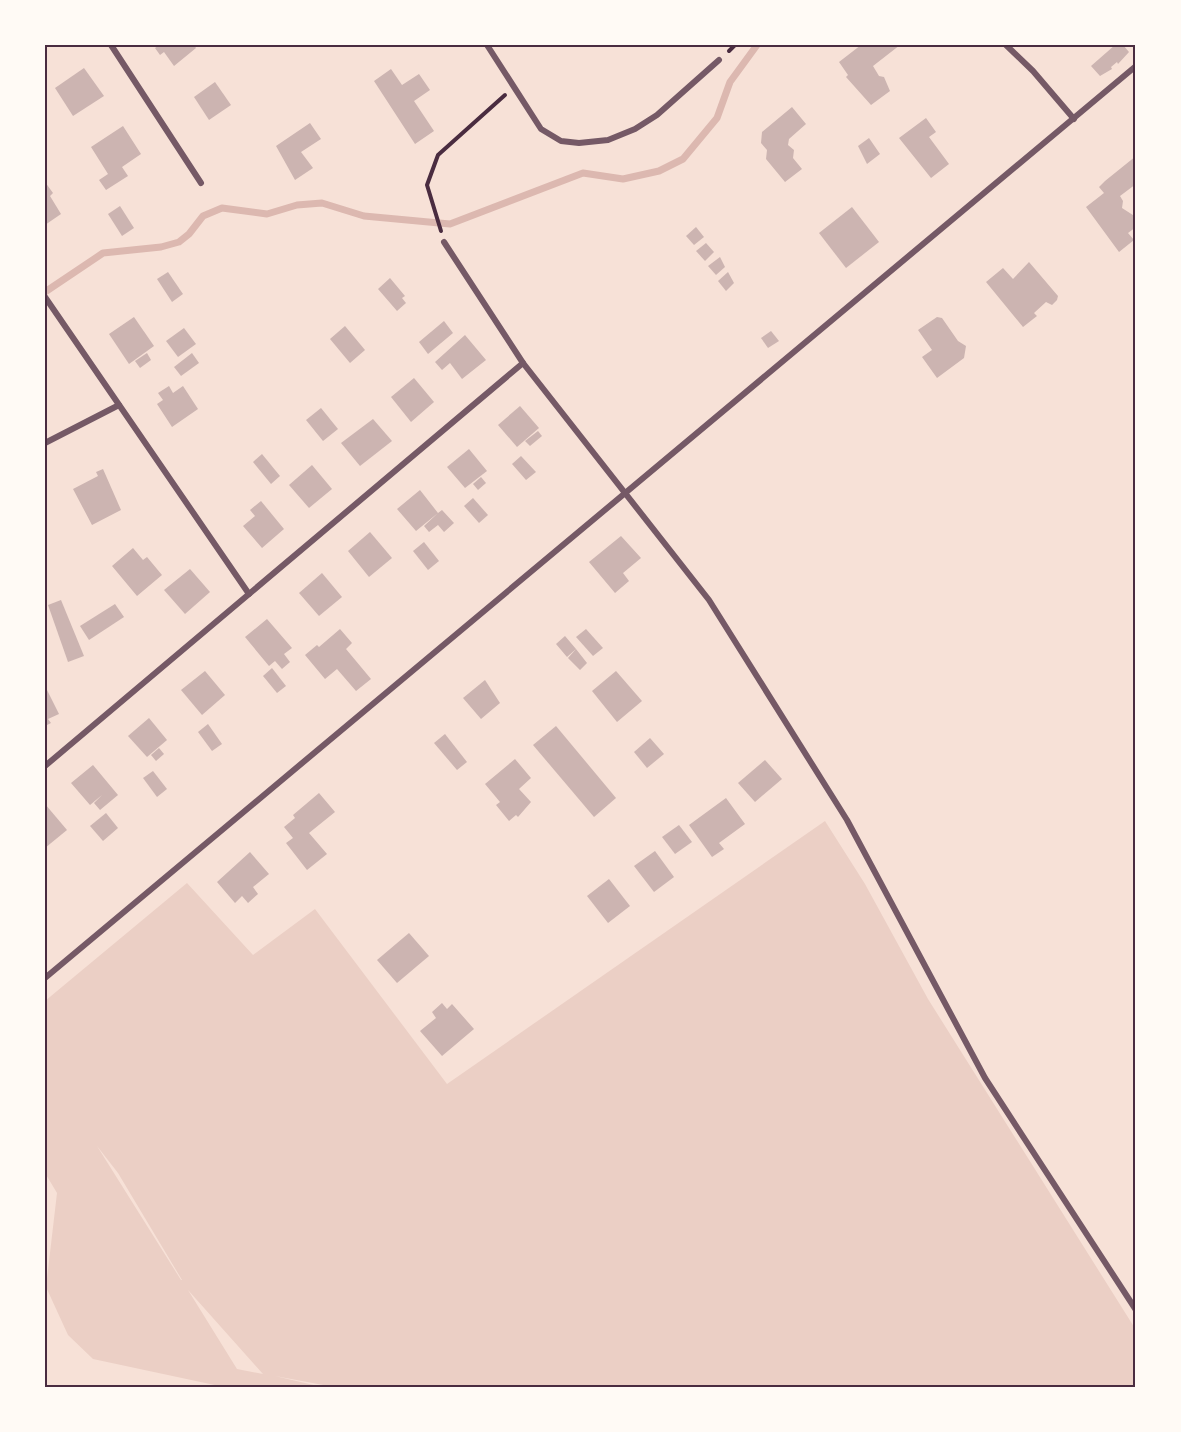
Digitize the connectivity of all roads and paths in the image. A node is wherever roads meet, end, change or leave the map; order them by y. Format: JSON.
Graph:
{"nodes":[{"id":1,"x":111,"y":45,"type":"edge"},
{"id":2,"x":487,"y":45,"type":"edge"},
{"id":3,"x":1006,"y":45,"type":"edge"},
{"id":4,"x":719,"y":60,"type":"dead end"},
{"id":5,"x":1136,"y":66,"type":"edge"},
{"id":6,"x":515,"y":87,"type":"junction"},
{"id":7,"x":1074,"y":119,"type":"junction"},
{"id":8,"x":201,"y":183,"type":"dead end"},
{"id":9,"x":442,"y":233,"type":"dead end"},
{"id":10,"x":444,"y":242,"type":"dead end"},
{"id":11,"x":45,"y":297,"type":"edge"},
{"id":12,"x":523,"y":363,"type":"junction"},
{"id":13,"x":119,"y":405,"type":"junction"},
{"id":14,"x":45,"y":443,"type":"edge"},
{"id":15,"x":625,"y":492,"type":"junction"},
{"id":16,"x":249,"y":594,"type":"junction"},
{"id":17,"x":45,"y":766,"type":"edge"},
{"id":18,"x":45,"y":978,"type":"edge"},
{"id":19,"x":1136,"y":1310,"type":"edge"}],
"edges":[{"from":1,"to":8,"type":"street"},
{"from":2,"to":6,"type":"street"},
{"from":3,"to":7,"type":"street"},
{"from":4,"to":6,"type":"street"},
{"from":5,"to":7,"type":"street"},
{"from":6,"to":9,"type":"path"},
{"from":7,"to":15,"type":"street"},
{"from":10,"to":12,"type":"street"},
{"from":11,"to":13,"type":"street"},
{"from":12,"to":15,"type":"street"},
{"from":12,"to":16,"type":"street"},
{"from":13,"to":14,"type":"street"},
{"from":13,"to":16,"type":"street"},
{"from":15,"to":18,"type":"street"},
{"from":15,"to":19,"type":"street"},
{"from":16,"to":17,"type":"street"}]}
